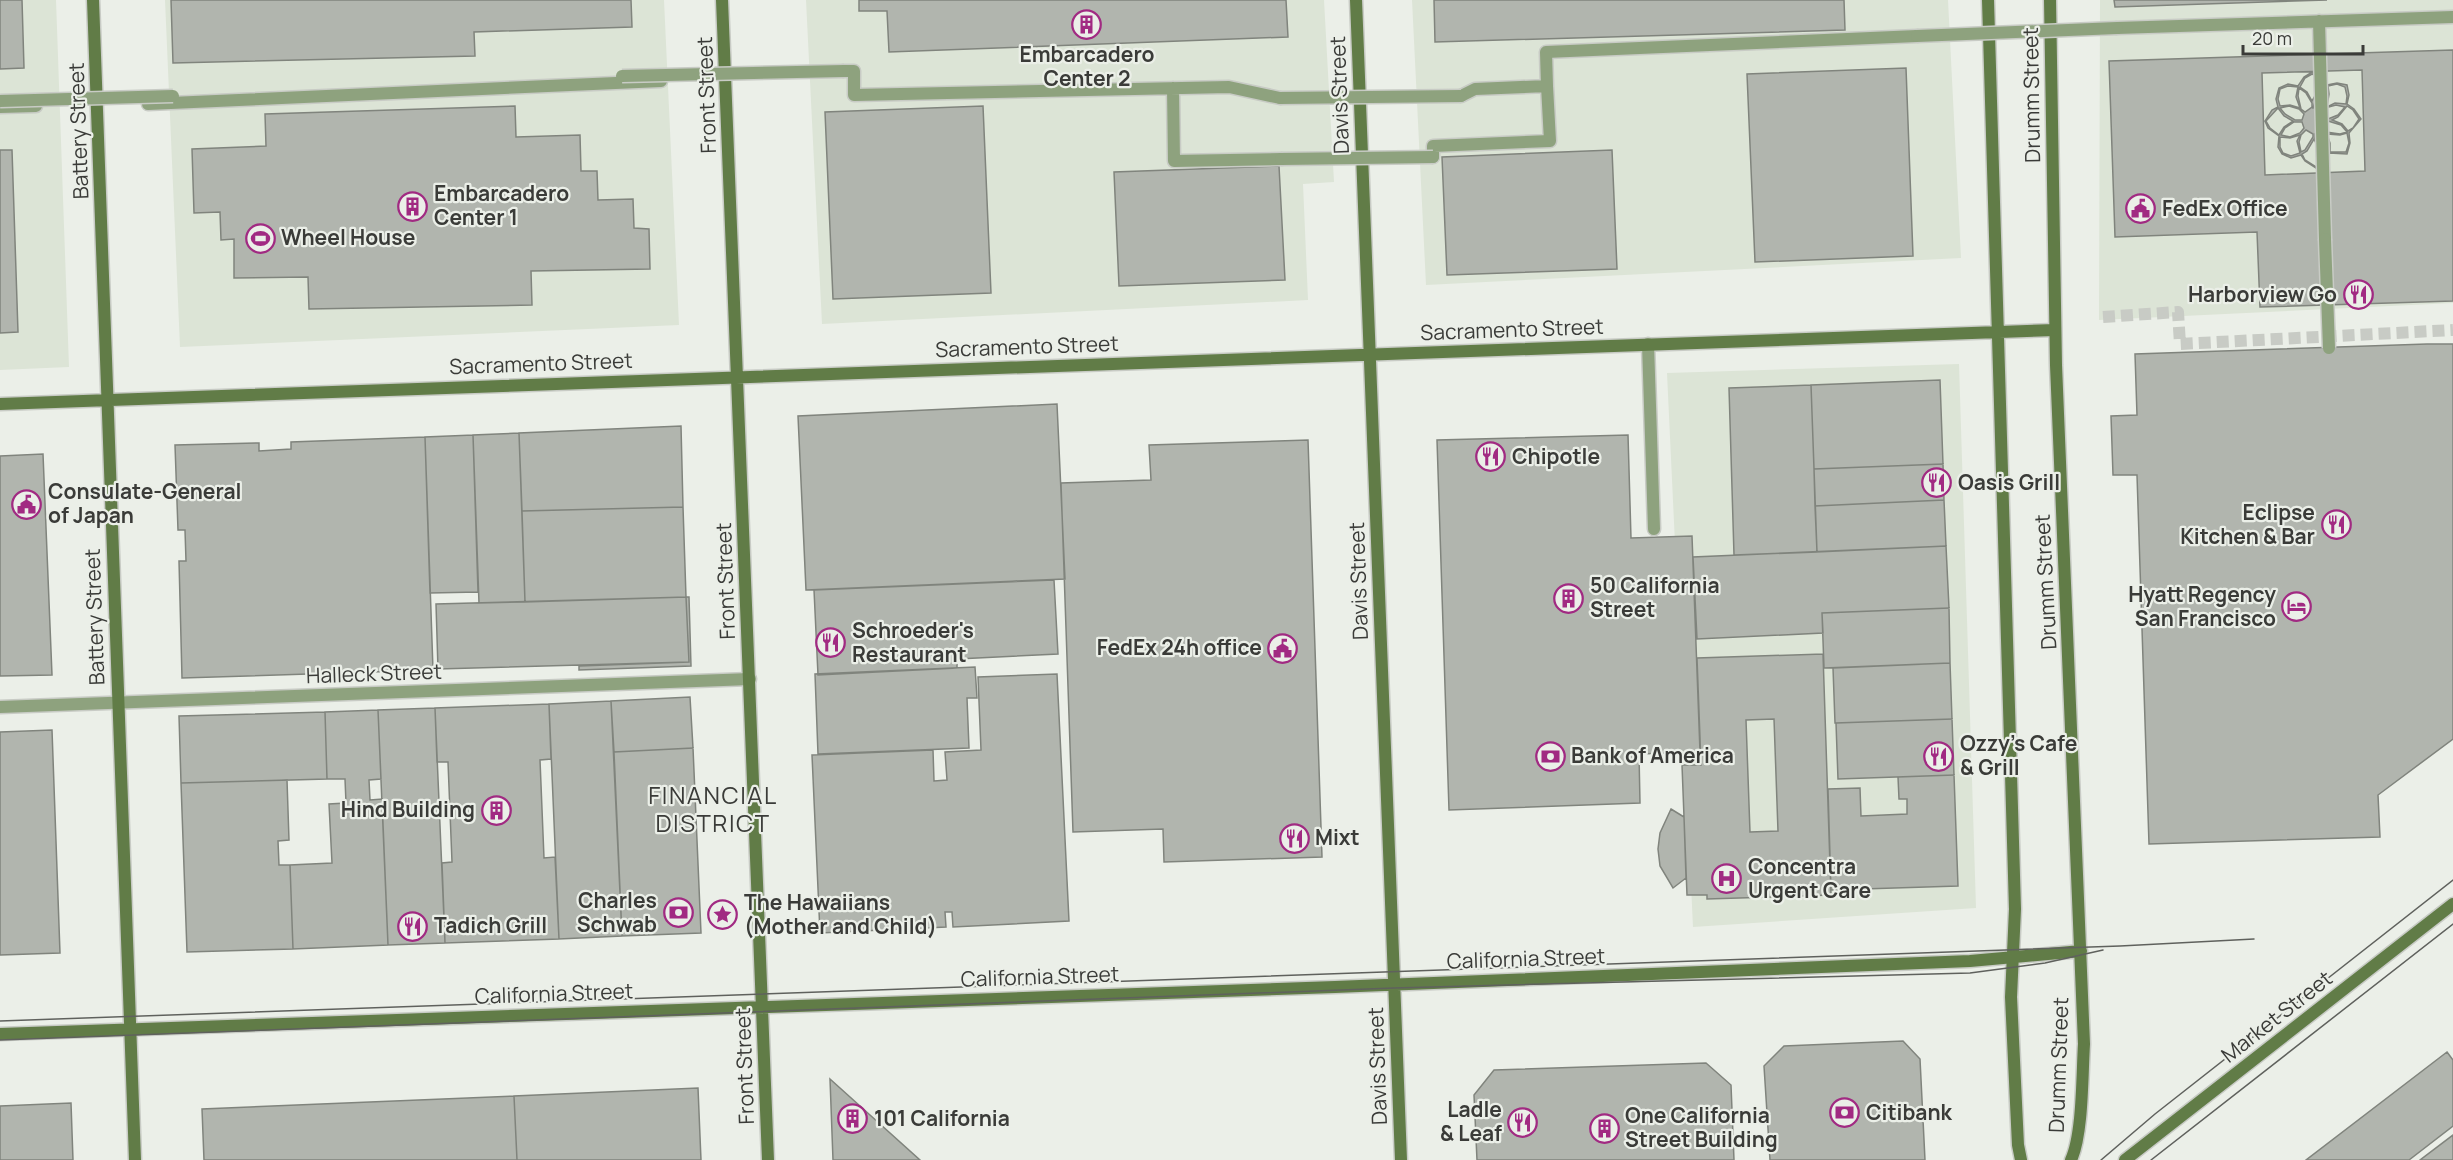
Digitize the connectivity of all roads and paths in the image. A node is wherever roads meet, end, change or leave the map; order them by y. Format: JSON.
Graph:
{"nodes":[{"id":1,"x":93,"y":0,"type":"edge"},
{"id":2,"x":722,"y":0,"type":"edge"},
{"id":3,"x":1356,"y":0,"type":"edge"},
{"id":4,"x":1988,"y":0,"type":"edge"},
{"id":5,"x":2050,"y":0,"type":"edge"},
{"id":6,"x":2453,"y":17,"type":"edge"},
{"id":7,"x":2319,"y":21,"type":"junction"},
{"id":8,"x":661,"y":81,"type":"dead end"},
{"id":9,"x":1547,"y":86,"type":"junction"},
{"id":10,"x":1173,"y":88,"type":"junction"},
{"id":11,"x":0,"y":101,"type":"edge"},
{"id":12,"x":148,"y":104,"type":"dead end"},
{"id":13,"x":36,"y":106,"type":"dead end"},
{"id":14,"x":0,"y":107,"type":"edge"},
{"id":15,"x":2055,"y":330,"type":"junction"},
{"id":16,"x":1997,"y":331,"type":"junction"},
{"id":17,"x":1648,"y":344,"type":"junction"},
{"id":18,"x":2329,"y":348,"type":"dead end"},
{"id":19,"x":1370,"y":354,"type":"junction"},
{"id":20,"x":737,"y":377,"type":"junction"},
{"id":21,"x":107,"y":400,"type":"junction"},
{"id":22,"x":0,"y":404,"type":"edge"},
{"id":23,"x":1654,"y":529,"type":"dead end"},
{"id":24,"x":750,"y":679,"type":"junction"},
{"id":25,"x":118,"y":703,"type":"junction"},
{"id":26,"x":0,"y":707,"type":"edge"},
{"id":27,"x":2451,"y":911,"type":"edge"},
{"id":28,"x":2081,"y":951,"type":"junction"},
{"id":29,"x":2012,"y":958,"type":"junction"},
{"id":30,"x":1394,"y":984,"type":"junction"},
{"id":31,"x":763,"y":1006,"type":"junction"},
{"id":32,"x":130,"y":1029,"type":"junction"},
{"id":33,"x":0,"y":1034,"type":"edge"},
{"id":34,"x":135,"y":1160,"type":"edge"},
{"id":35,"x":768,"y":1160,"type":"edge"},
{"id":36,"x":1401,"y":1160,"type":"edge"},
{"id":37,"x":2021,"y":1160,"type":"edge"},
{"id":38,"x":2071,"y":1160,"type":"edge"},
{"id":39,"x":2125,"y":1160,"type":"edge"}],
"edges":[{"from":1,"to":21,"type":"street","name":"Battery Street"},
{"from":2,"to":20,"type":"street","name":"Front Street"},
{"from":3,"to":19,"type":"street","name":"Davis Street"},
{"from":4,"to":16,"type":"street","name":"Drumm Street"},
{"from":5,"to":15,"type":"street","name":"Drumm Street"},
{"from":6,"to":7,"type":"street"},
{"from":7,"to":9,"type":"street","bridge":true},
{"from":7,"to":18,"type":"street","bridge":true},
{"from":8,"to":12,"type":"street"},
{"from":9,"to":10,"type":"street","bridge":true},
{"from":9,"to":10,"type":"street","bridge":true},
{"from":10,"to":11,"type":"street","bridge":true},
{"from":13,"to":14,"type":"street"},
{"from":15,"to":16,"type":"street","name":"Sacramento Street"},
{"from":15,"to":28,"type":"street","name":"Drumm Street"},
{"from":16,"to":17,"type":"street","name":"Sacramento Street"},
{"from":16,"to":29,"type":"street","name":"Drumm Street"},
{"from":17,"to":19,"type":"street","name":"Sacramento Street"},
{"from":17,"to":23,"type":"street"},
{"from":19,"to":20,"type":"street","name":"Sacramento Street"},
{"from":19,"to":30,"type":"street","name":"Davis Street"},
{"from":20,"to":21,"type":"street","name":"Sacramento Street"},
{"from":20,"to":24,"type":"street","name":"Front Street"},
{"from":21,"to":22,"type":"street","name":"Sacramento Street"},
{"from":21,"to":25,"type":"street","name":"Battery Street"},
{"from":24,"to":25,"type":"street","name":"Halleck Street"},
{"from":24,"to":31,"type":"street","name":"Front Street"},
{"from":25,"to":26,"type":"street","name":"Halleck Street"},
{"from":25,"to":32,"type":"street","name":"Battery Street"},
{"from":27,"to":39,"type":"street","name":"Market Street"},
{"from":28,"to":29,"type":"street","name":"California Street"},
{"from":28,"to":38,"type":"street","name":"Drumm Street"},
{"from":29,"to":30,"type":"street","name":"California Street"},
{"from":29,"to":37,"type":"street","name":"Drumm Street"},
{"from":30,"to":31,"type":"street","name":"California Street"},
{"from":30,"to":36,"type":"street","name":"Davis Street"},
{"from":31,"to":32,"type":"street","name":"California Street"},
{"from":31,"to":35,"type":"street","name":"Front Street"},
{"from":32,"to":33,"type":"street","name":"California Street"},
{"from":32,"to":34,"type":"street","name":"Battery Street"}]}
